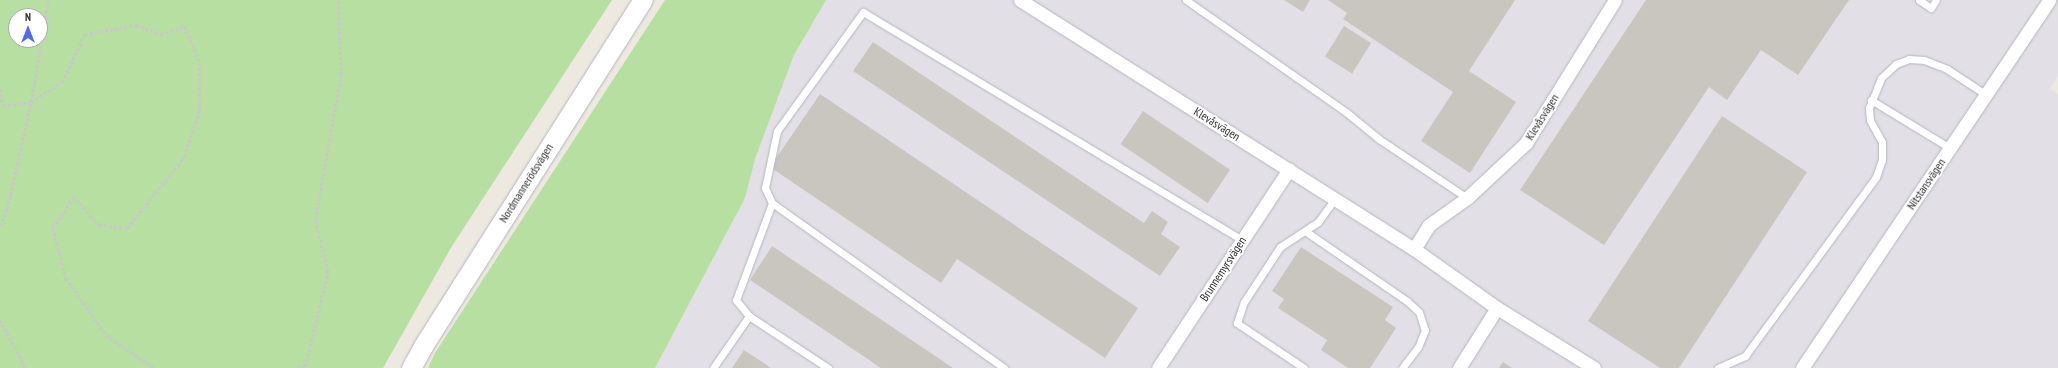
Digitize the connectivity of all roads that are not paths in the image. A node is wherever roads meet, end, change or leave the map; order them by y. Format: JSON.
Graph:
{"nodes":[{"id":1,"x":643,"y":0,"type":"edge"},
{"id":2,"x":1020,"y":0,"type":"edge"},
{"id":3,"x":1186,"y":0,"type":"edge"},
{"id":4,"x":1615,"y":0,"type":"edge"},
{"id":5,"x":1919,"y":0,"type":"edge"},
{"id":6,"x":1936,"y":0,"type":"edge"},
{"id":7,"x":2049,"y":0,"type":"edge"},
{"id":8,"x":1985,"y":94,"type":"junction"},
{"id":9,"x":1871,"y":100,"type":"junction"},
{"id":10,"x":1950,"y":148,"type":"junction"},
{"id":11,"x":1289,"y":169,"type":"junction"},
{"id":12,"x":1467,"y":198,"type":"junction"},
{"id":13,"x":1335,"y":199,"type":"junction"},
{"id":14,"x":772,"y":203,"type":"junction"},
{"id":15,"x":1305,"y":231,"type":"junction"},
{"id":16,"x":1242,"y":240,"type":"junction"},
{"id":17,"x":1414,"y":249,"type":"junction"},
{"id":18,"x":1497,"y":308,"type":"junction"},
{"id":19,"x":749,"y":316,"type":"junction"},
{"id":20,"x":411,"y":368,"type":"edge"},
{"id":21,"x":713,"y":368,"type":"edge"},
{"id":22,"x":828,"y":368,"type":"edge"},
{"id":23,"x":1004,"y":368,"type":"edge"},
{"id":24,"x":1158,"y":368,"type":"edge"},
{"id":25,"x":1304,"y":368,"type":"edge"},
{"id":26,"x":1402,"y":368,"type":"edge"},
{"id":27,"x":1459,"y":368,"type":"edge"},
{"id":28,"x":1594,"y":368,"type":"edge"},
{"id":29,"x":1718,"y":368,"type":"edge"},
{"id":30,"x":1802,"y":368,"type":"edge"}],
"edges":[{"from":1,"to":20,"type":"main road","name":"Nordmannerödsvägen"},
{"from":2,"to":11,"type":"street","name":"Klevåsvägen"},
{"from":3,"to":12,"type":"lane"},
{"from":4,"to":12,"type":"street","name":"Klevåsvägen"},
{"from":5,"to":6,"type":"lane"},
{"from":7,"to":8,"type":"street","name":"Nitstansvägen"},
{"from":8,"to":9,"type":"lane"},
{"from":8,"to":10,"type":"street","name":"Nitstansvägen"},
{"from":9,"to":10,"type":"lane"},
{"from":9,"to":29,"type":"lane"},
{"from":10,"to":30,"type":"street","name":"Nitstansvägen"},
{"from":11,"to":13,"type":"street","name":"Klevåsvägen"},
{"from":11,"to":16,"type":"street","name":"Brunnemyrsvägen"},
{"from":12,"to":17,"type":"street","name":"Klevåsvägen"},
{"from":13,"to":15,"type":"lane"},
{"from":13,"to":17,"type":"street","name":"Klevåsvägen"},
{"from":14,"to":16,"type":"lane"},
{"from":14,"to":19,"type":"lane"},
{"from":14,"to":23,"type":"lane"},
{"from":15,"to":25,"type":"lane"},
{"from":15,"to":26,"type":"lane"},
{"from":16,"to":24,"type":"street","name":"Brunnemyrsvägen"},
{"from":17,"to":18,"type":"street","name":"Klevåsvägen"},
{"from":18,"to":27,"type":"street"},
{"from":18,"to":28,"type":"street","name":"Klevåsvägen"},
{"from":19,"to":21,"type":"lane"},
{"from":19,"to":22,"type":"lane"}]}
